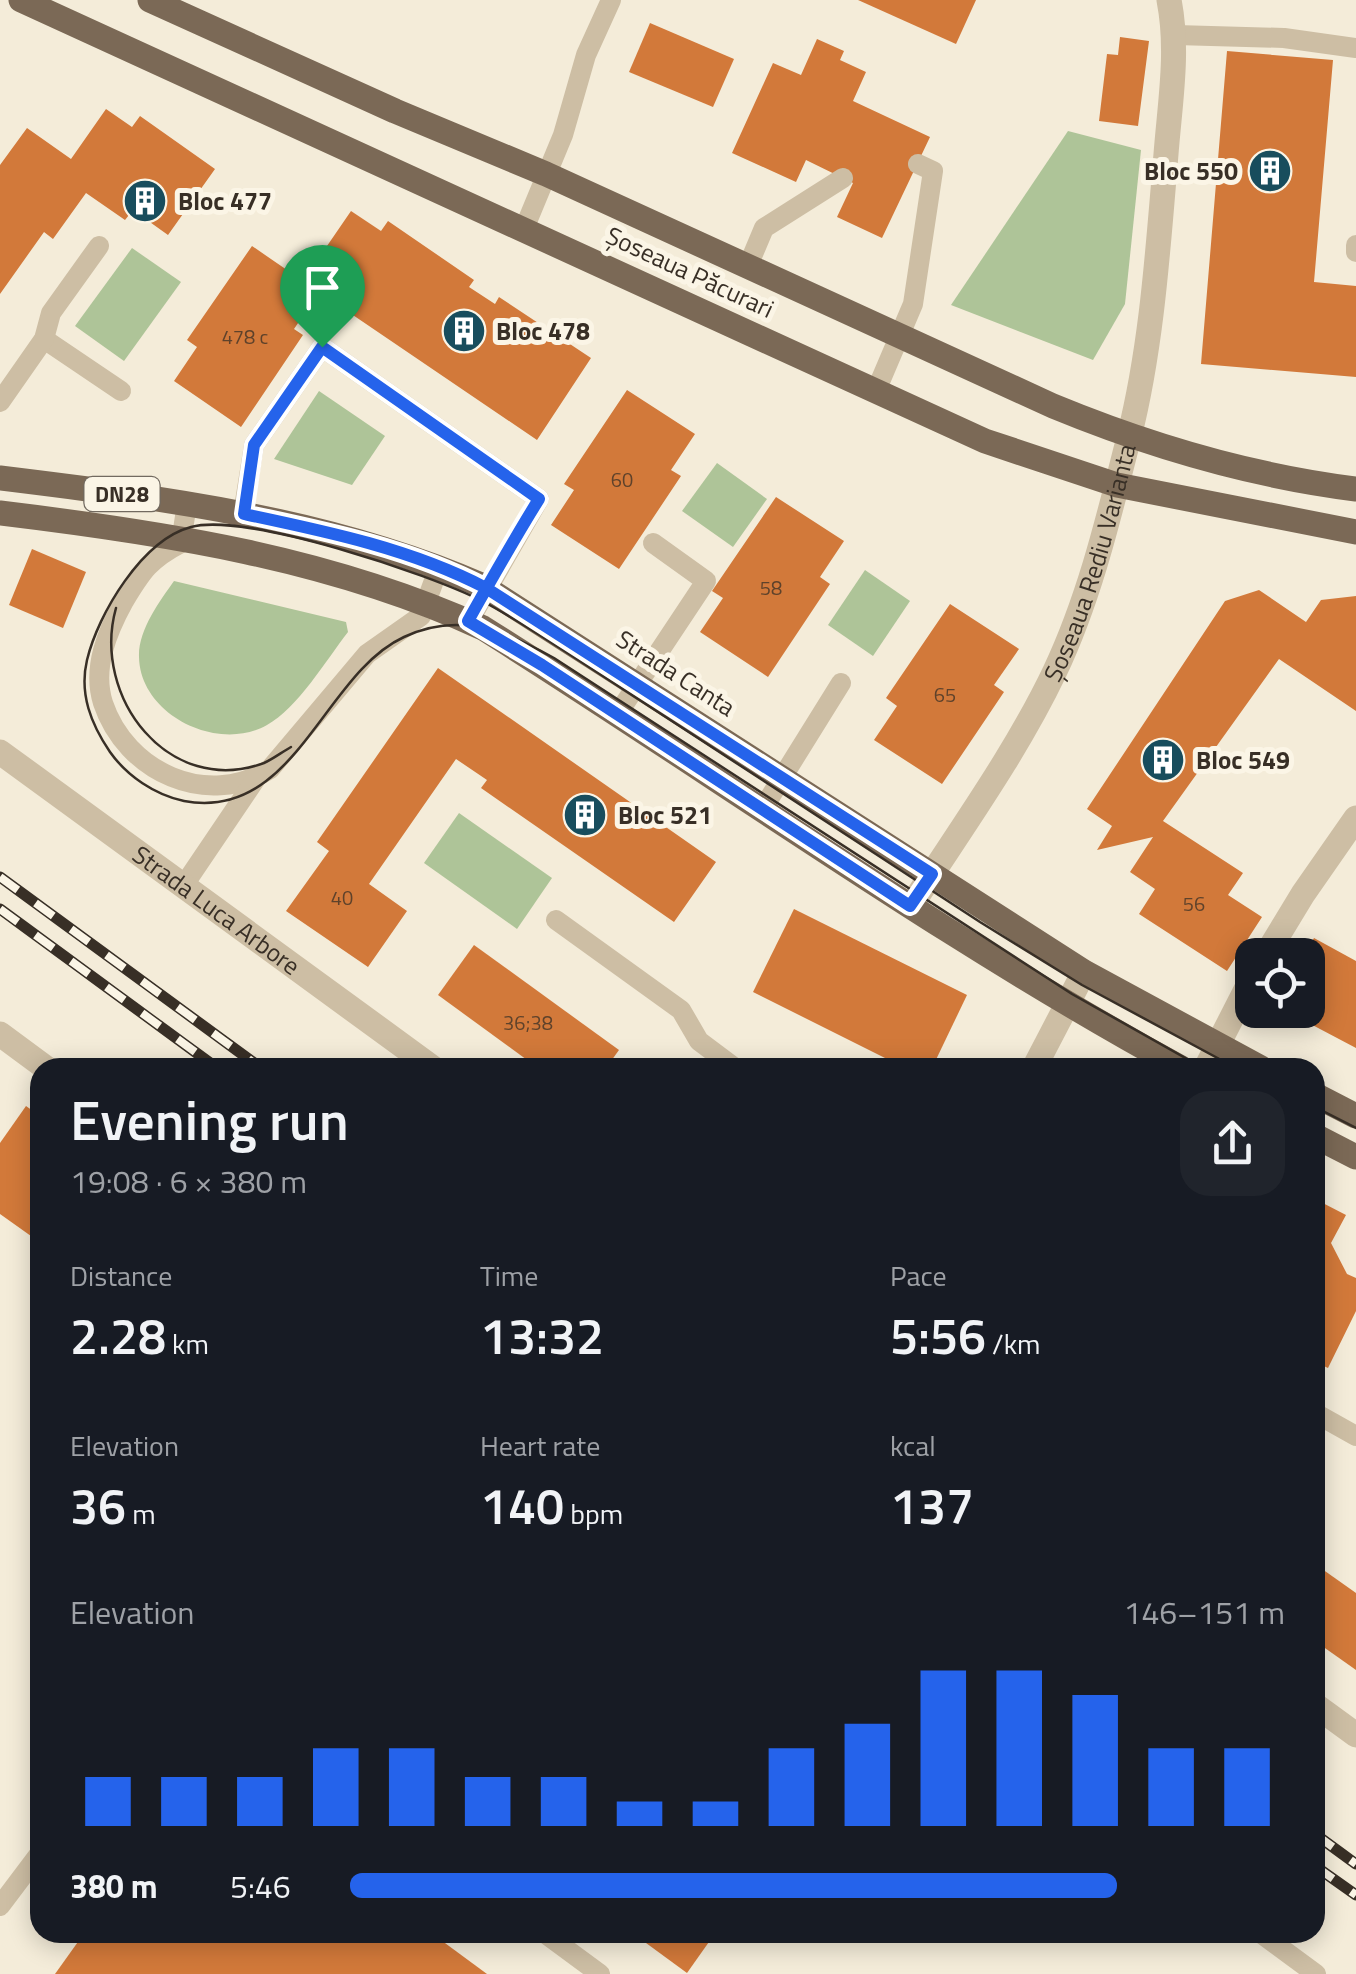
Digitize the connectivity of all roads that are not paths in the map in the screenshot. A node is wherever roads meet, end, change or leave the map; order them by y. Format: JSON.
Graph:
{"nodes":[{"id":1,"x":21,"y":0,"type":"edge"},
{"id":2,"x":150,"y":0,"type":"edge"},
{"id":3,"x":611,"y":0,"type":"edge"},
{"id":4,"x":1168,"y":0,"type":"edge"},
{"id":5,"x":181,"y":7,"type":"edge"},
{"id":6,"x":1176,"y":35,"type":"junction"},
{"id":7,"x":1356,"y":48,"type":"edge"},
{"id":8,"x":918,"y":164,"type":"dead end"},
{"id":9,"x":546,"y":174,"type":"junction"},
{"id":10,"x":843,"y":178,"type":"dead end"},
{"id":11,"x":524,"y":228,"type":"junction"},
{"id":12,"x":99,"y":246,"type":"dead end"},
{"id":13,"x":748,"y":266,"type":"junction"},
{"id":14,"x":900,"y":336,"type":"junction"},
{"id":15,"x":44,"y":338,"type":"junction"},
{"id":16,"x":121,"y":391,"type":"dead end"},
{"id":17,"x":876,"y":391,"type":"junction"},
{"id":18,"x":0,"y":402,"type":"edge"},
{"id":19,"x":1129,"y":437,"type":"junction"},
{"id":20,"x":0,"y":478,"type":"edge"},
{"id":21,"x":1117,"y":486,"type":"junction"},
{"id":22,"x":1356,"y":489,"type":"edge"},
{"id":23,"x":187,"y":504,"type":"junction"},
{"id":24,"x":0,"y":512,"type":"edge"},
{"id":25,"x":244,"y":514,"type":"junction"},
{"id":26,"x":1356,"y":532,"type":"edge"},
{"id":27,"x":182,"y":537,"type":"junction"},
{"id":28,"x":652,"y":543,"type":"dead end"},
{"id":29,"x":439,"y":567,"type":"junction"},
{"id":30,"x":486,"y":588,"type":"junction"},
{"id":31,"x":425,"y":604,"type":"junction"},
{"id":32,"x":468,"y":621,"type":"junction"},
{"id":33,"x":842,"y":683,"type":"dead end"},
{"id":34,"x":638,"y":684,"type":"junction"},
{"id":35,"x":617,"y":715,"type":"junction"},
{"id":36,"x":0,"y":752,"type":"edge"},
{"id":37,"x":257,"y":777,"type":"junction"},
{"id":38,"x":782,"y":777,"type":"junction"},
{"id":39,"x":762,"y":810,"type":"junction"},
{"id":40,"x":1356,"y":818,"type":"edge"},
{"id":41,"x":932,"y":874,"type":"junction"},
{"id":42,"x":184,"y":885,"type":"junction"},
{"id":43,"x":910,"y":906,"type":"junction"},
{"id":44,"x":556,"y":920,"type":"dead end"},
{"id":45,"x":1276,"y":938,"type":"edge"},
{"id":46,"x":1084,"y":972,"type":"junction"},
{"id":47,"x":1067,"y":1006,"type":"junction"},
{"id":48,"x":1235,"y":1010,"type":"edge"},
{"id":49,"x":0,"y":1034,"type":"edge"},
{"id":50,"x":1211,"y":1056,"type":"edge"},
{"id":51,"x":32,"y":1058,"type":"edge"},
{"id":52,"x":419,"y":1058,"type":"edge"},
{"id":53,"x":722,"y":1058,"type":"edge"},
{"id":54,"x":1039,"y":1058,"type":"edge"},
{"id":55,"x":1162,"y":1058,"type":"edge"},
{"id":56,"x":1325,"y":1100,"type":"edge"},
{"id":57,"x":1356,"y":1116,"type":"edge"},
{"id":58,"x":1325,"y":1141,"type":"edge"},
{"id":59,"x":1356,"y":1157,"type":"edge"},
{"id":60,"x":1325,"y":1419,"type":"edge"},
{"id":61,"x":1356,"y":1436,"type":"edge"},
{"id":62,"x":1325,"y":1712,"type":"edge"},
{"id":63,"x":1356,"y":1735,"type":"edge"},
{"id":64,"x":30,"y":1867,"type":"edge"},
{"id":65,"x":0,"y":1906,"type":"edge"},
{"id":66,"x":559,"y":1943,"type":"edge"},
{"id":67,"x":1274,"y":1943,"type":"edge"},
{"id":68,"x":600,"y":1974,"type":"edge"},
{"id":69,"x":1316,"y":1974,"type":"edge"}],
"edges":[{"from":1,"to":11,"type":"main road","name":"Șoseaua Păcurari"},
{"from":2,"to":5,"type":"main road","name":"Șoseaua Păcurari"},
{"from":3,"to":9,"type":"lane"},
{"from":4,"to":6,"type":"street","name":"Șoseaua Rediu Varianta"},
{"from":5,"to":9,"type":"main road","name":"Șoseaua Păcurari"},
{"from":6,"to":7,"type":"lane"},
{"from":6,"to":19,"type":"street","name":"Șoseaua Rediu Varianta"},
{"from":8,"to":14,"type":"lane"},
{"from":9,"to":11,"type":"lane"},
{"from":9,"to":13,"type":"main road","name":"Șoseaua Păcurari"},
{"from":10,"to":13,"type":"lane"},
{"from":11,"to":17,"type":"main road","name":"Șoseaua Păcurari"},
{"from":12,"to":15,"type":"lane"},
{"from":13,"to":14,"type":"main road","name":"Șoseaua Păcurari"},
{"from":14,"to":17,"type":"lane"},
{"from":14,"to":19,"type":"main road","name":"Șoseaua Păcurari"},
{"from":15,"to":16,"type":"lane"},
{"from":15,"to":18,"type":"lane"},
{"from":17,"to":21,"type":"main road","name":"Șoseaua Păcurari"},
{"from":19,"to":21,"type":"street","name":"Șoseaua Rediu Varianta"},
{"from":19,"to":22,"type":"main road","name":"Șoseaua Păcurari"},
{"from":20,"to":23,"type":"main road","name":"Strada Canta","number":"DN28"},
{"from":21,"to":26,"type":"main road","name":"Șoseaua Păcurari"},
{"from":21,"to":41,"type":"street","name":"Șoseaua Rediu Varianta"},
{"from":23,"to":25,"type":"main road","name":"Strada Canta","number":"DN28"},
{"from":23,"to":27,"type":"lane"},
{"from":24,"to":27,"type":"main road","number":"DN28"},
{"from":25,"to":29,"type":"main road","name":"Strada Canta","number":"DN28"},
{"from":25,"to":30,"type":"lane"},
{"from":27,"to":31,"type":"main road","number":"DN28"},
{"from":27,"to":37,"type":"lane"},
{"from":28,"to":34,"type":"lane"},
{"from":29,"to":30,"type":"main road","name":"Strada Canta","number":"DN28"},
{"from":29,"to":31,"type":"lane"},
{"from":30,"to":32,"type":"lane"},
{"from":30,"to":34,"type":"main road","name":"Strada Canta","number":"DN28"},
{"from":31,"to":32,"type":"main road","number":"DN28"},
{"from":31,"to":37,"type":"lane"},
{"from":32,"to":35,"type":"main road","number":"DN28"},
{"from":33,"to":38,"type":"lane"},
{"from":34,"to":35,"type":"lane"},
{"from":34,"to":38,"type":"main road","name":"Strada Canta","number":"DN28"},
{"from":35,"to":39,"type":"main road","number":"DN28"},
{"from":36,"to":42,"type":"street","name":"Strada Luca Arbore"},
{"from":37,"to":42,"type":"lane"},
{"from":38,"to":39,"type":"lane"},
{"from":38,"to":41,"type":"main road","name":"Strada Canta","number":"DN28"},
{"from":39,"to":43,"type":"main road","number":"DN28"},
{"from":40,"to":45,"type":"street"},
{"from":41,"to":43,"type":"street","name":"Șoseaua Rediu Varianta"},
{"from":41,"to":46,"type":"main road","name":"Strada Canta","number":"DN28"},
{"from":42,"to":52,"type":"street","name":"Strada Luca Arbore"},
{"from":43,"to":47,"type":"main road","number":"DN28"},
{"from":44,"to":53,"type":"lane"},
{"from":46,"to":47,"type":"street"},
{"from":46,"to":50,"type":"main road","name":"Strada Canta","number":"DN28"},
{"from":47,"to":54,"type":"street"},
{"from":47,"to":55,"type":"main road","number":"DN28"},
{"from":48,"to":50,"type":"street"},
{"from":49,"to":51,"type":"street"},
{"from":56,"to":57,"type":"main road"},
{"from":58,"to":59,"type":"main road"},
{"from":60,"to":61,"type":"lane"},
{"from":62,"to":63,"type":"street"},
{"from":64,"to":65,"type":"lane"},
{"from":66,"to":68,"type":"lane"},
{"from":67,"to":69,"type":"lane"}]}
